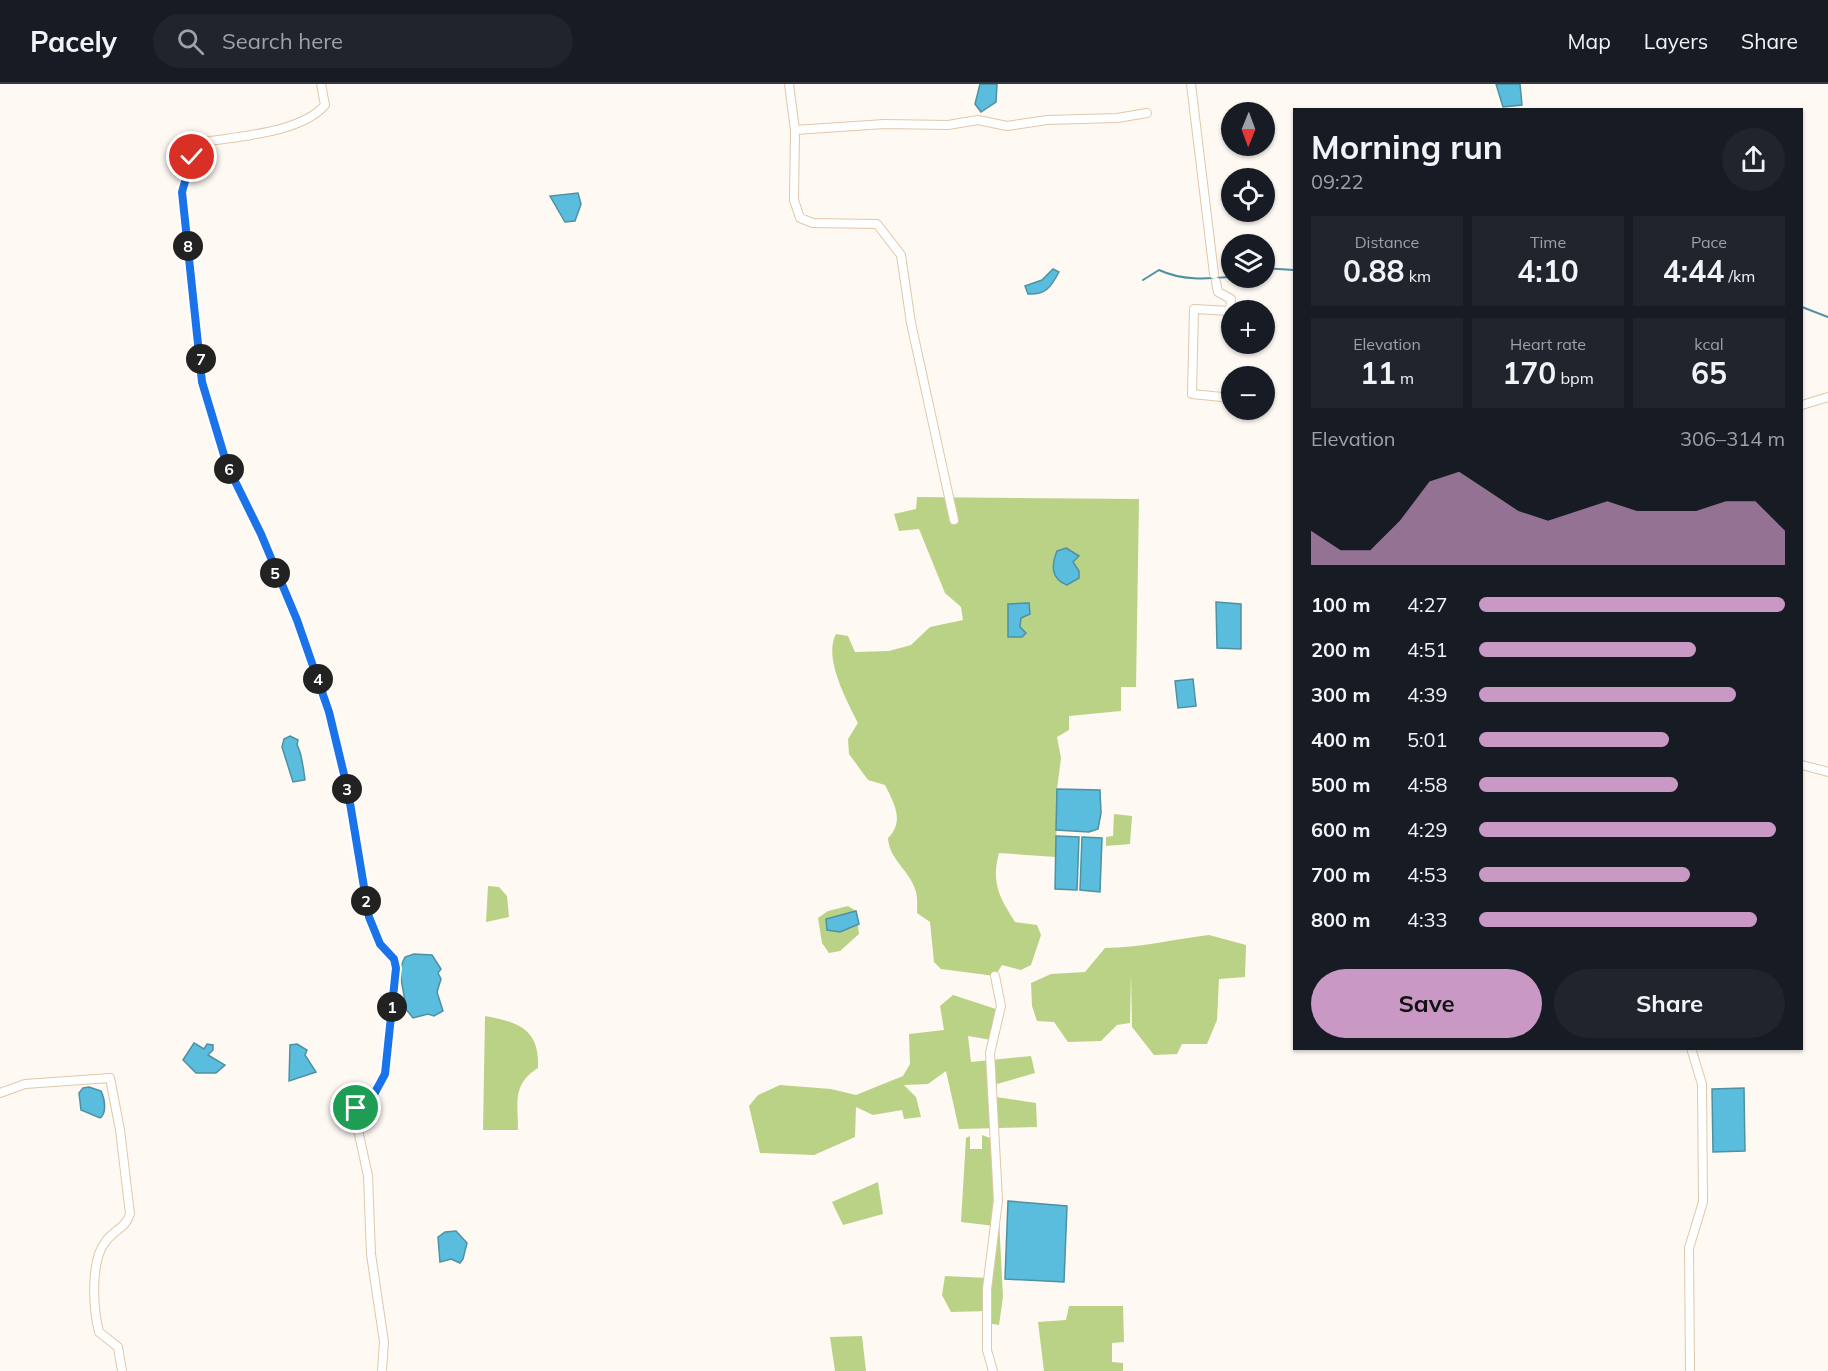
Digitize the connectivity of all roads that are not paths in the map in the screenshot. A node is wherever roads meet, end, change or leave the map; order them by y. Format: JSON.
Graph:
{"nodes":[{"id":1,"x":321,"y":84,"type":"edge"},
{"id":2,"x":789,"y":84,"type":"edge"},
{"id":3,"x":1191,"y":84,"type":"edge"},
{"id":4,"x":1147,"y":113,"type":"dead end"},
{"id":5,"x":795,"y":130,"type":"junction"},
{"id":6,"x":1221,"y":397,"type":"edge"},
{"id":7,"x":1828,"y":397,"type":"edge"},
{"id":8,"x":1803,"y":405,"type":"edge"},
{"id":9,"x":954,"y":520,"type":"dead end"},
{"id":10,"x":1803,"y":765,"type":"edge"},
{"id":11,"x":1828,"y":772,"type":"edge"},
{"id":12,"x":994,"y":976,"type":"dead end"},
{"id":13,"x":1692,"y":1050,"type":"edge"},
{"id":14,"x":0,"y":1093,"type":"edge"},
{"id":15,"x":992,"y":1368,"type":"edge"},
{"id":16,"x":122,"y":1371,"type":"edge"},
{"id":17,"x":382,"y":1371,"type":"edge"},
{"id":18,"x":1690,"y":1371,"type":"edge"}],
"edges":[{"from":1,"to":17,"type":"street"},
{"from":2,"to":5,"type":"street"},
{"from":3,"to":6,"type":"street"},
{"from":4,"to":5,"type":"street"},
{"from":5,"to":9,"type":"street"},
{"from":7,"to":8,"type":"street"},
{"from":10,"to":11,"type":"street"},
{"from":12,"to":15,"type":"street"},
{"from":13,"to":18,"type":"street"},
{"from":14,"to":16,"type":"street"}]}
